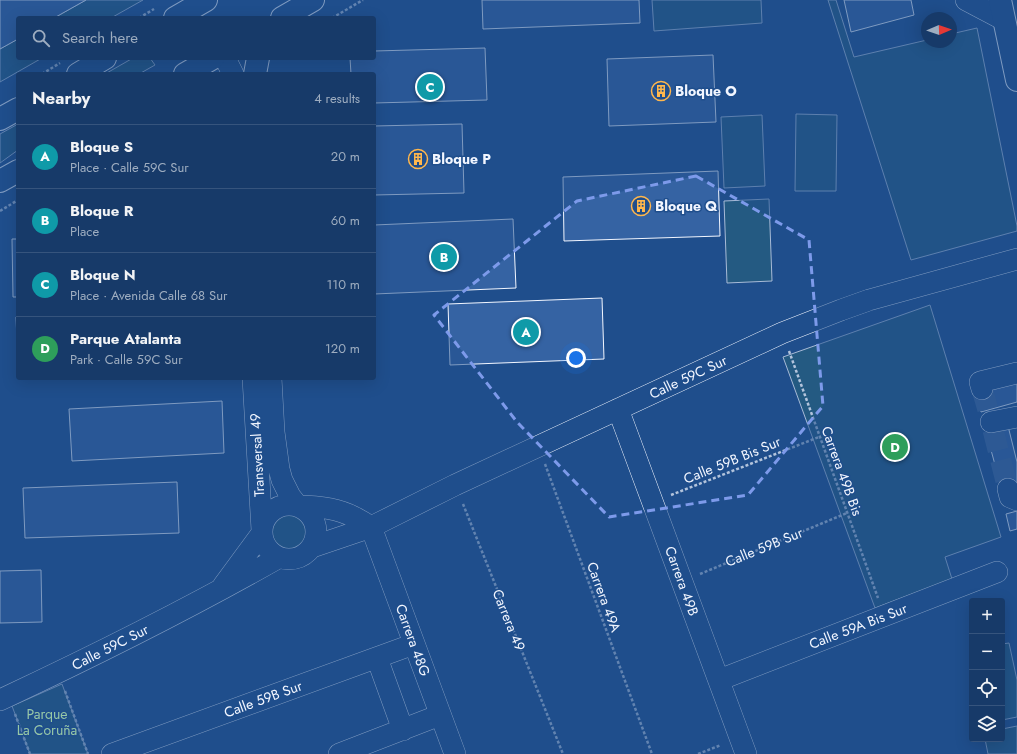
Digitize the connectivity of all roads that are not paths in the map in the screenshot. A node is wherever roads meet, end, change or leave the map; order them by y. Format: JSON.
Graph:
{"nodes":[{"id":1,"x":313,"y":0,"type":"edge"},
{"id":2,"x":966,"y":0,"type":"edge"},
{"id":3,"x":197,"y":6,"type":"edge"},
{"id":4,"x":1002,"y":10,"type":"edge"},
{"id":5,"x":179,"y":16,"type":"edge"},
{"id":6,"x":285,"y":16,"type":"edge"},
{"id":7,"x":99,"y":60,"type":"edge"},
{"id":8,"x":210,"y":60,"type":"edge"},
{"id":9,"x":226,"y":60,"type":"edge"},
{"id":10,"x":258,"y":60,"type":"edge"},
{"id":11,"x":70,"y":68,"type":"edge"},
{"id":12,"x":188,"y":72,"type":"edge"},
{"id":13,"x":232,"y":72,"type":"edge"},
{"id":14,"x":255,"y":72,"type":"edge"},
{"id":15,"x":1017,"y":80,"type":"edge"},
{"id":16,"x":16,"y":109,"type":"edge"},
{"id":17,"x":0,"y":119,"type":"edge"},
{"id":18,"x":16,"y":172,"type":"edge"},
{"id":19,"x":0,"y":181,"type":"edge"},
{"id":20,"x":1017,"y":259,"type":"edge"},
{"id":21,"x":1017,"y":373,"type":"edge"},
{"id":22,"x":262,"y":380,"type":"edge"},
{"id":23,"x":262,"y":380,"type":"edge"},
{"id":24,"x":982,"y":389,"type":"dead end"},
{"id":25,"x":618,"y":409,"type":"junction"},
{"id":26,"x":1017,"y":417,"type":"edge"},
{"id":27,"x":990,"y":421,"type":"dead end"},
{"id":28,"x":298,"y":506,"type":"junction"},
{"id":29,"x":371,"y":527,"type":"junction"},
{"id":30,"x":262,"y":533,"type":"junction"},
{"id":31,"x":312,"y":548,"type":"junction"},
{"id":32,"x":278,"y":558,"type":"junction"},
{"id":33,"x":997,"y":572,"type":"dead end"},
{"id":34,"x":219,"y":591,"type":"junction"},
{"id":35,"x":414,"y":644,"type":"junction"},
{"id":36,"x":377,"y":658,"type":"junction"},
{"id":37,"x":719,"y":680,"type":"junction"},
{"id":38,"x":4,"y":698,"type":"edge"},
{"id":39,"x":440,"y":715,"type":"junction"},
{"id":40,"x":403,"y":730,"type":"junction"},
{"id":41,"x":743,"y":746,"type":"edge"},
{"id":42,"x":112,"y":754,"type":"edge"},
{"id":43,"x":339,"y":754,"type":"edge"},
{"id":44,"x":455,"y":754,"type":"edge"}],
"edges":[{"from":1,"to":6,"type":"main road"},
{"from":2,"to":4,"type":"street"},
{"from":3,"to":5,"type":"main road"},
{"from":4,"to":15,"type":"main road"},
{"from":7,"to":11,"type":"main road"},
{"from":8,"to":12,"type":"main road"},
{"from":9,"to":13,"type":"street"},
{"from":10,"to":14,"type":"main road"},
{"from":16,"to":17,"type":"main road"},
{"from":18,"to":19,"type":"main road"},
{"from":20,"to":25,"type":"street","name":"Calle 59C Sur"},
{"from":21,"to":24,"type":"street"},
{"from":22,"to":28,"type":"street","name":"Transversal 49"},
{"from":23,"to":30,"type":"street","name":"Transversal 49"},
{"from":25,"to":29,"type":"street","name":"Calle 59C Sur"},
{"from":25,"to":37,"type":"street","name":"Carrera 49B"},
{"from":26,"to":27,"type":"street"},
{"from":28,"to":29,"type":"street"},
{"from":28,"to":30,"type":"street"},
{"from":28,"to":31,"type":"street"},
{"from":29,"to":31,"type":"street","name":"Calle 59C Sur"},
{"from":29,"to":35,"type":"street","name":"Carrera 48G"},
{"from":30,"to":32,"type":"street"},
{"from":30,"to":34,"type":"street","name":"Calle 59C Sur"},
{"from":31,"to":32,"type":"street"},
{"from":32,"to":34,"type":"street","name":"Calle 59C Sur"},
{"from":33,"to":37,"type":"street","name":"Calle 59A Bis Sur"},
{"from":34,"to":38,"type":"street","name":"Calle 59C Sur"},
{"from":35,"to":36,"type":"street","name":"Calle 59B Sur"},
{"from":35,"to":39,"type":"street","name":"Carrera 48G"},
{"from":36,"to":40,"type":"street"},
{"from":36,"to":42,"type":"street","name":"Calle 59B Sur"},
{"from":37,"to":41,"type":"street","name":"Carrera 49B"},
{"from":39,"to":40,"type":"street"},
{"from":39,"to":44,"type":"street","name":"Carrera 48G"},
{"from":40,"to":43,"type":"street"}]}
